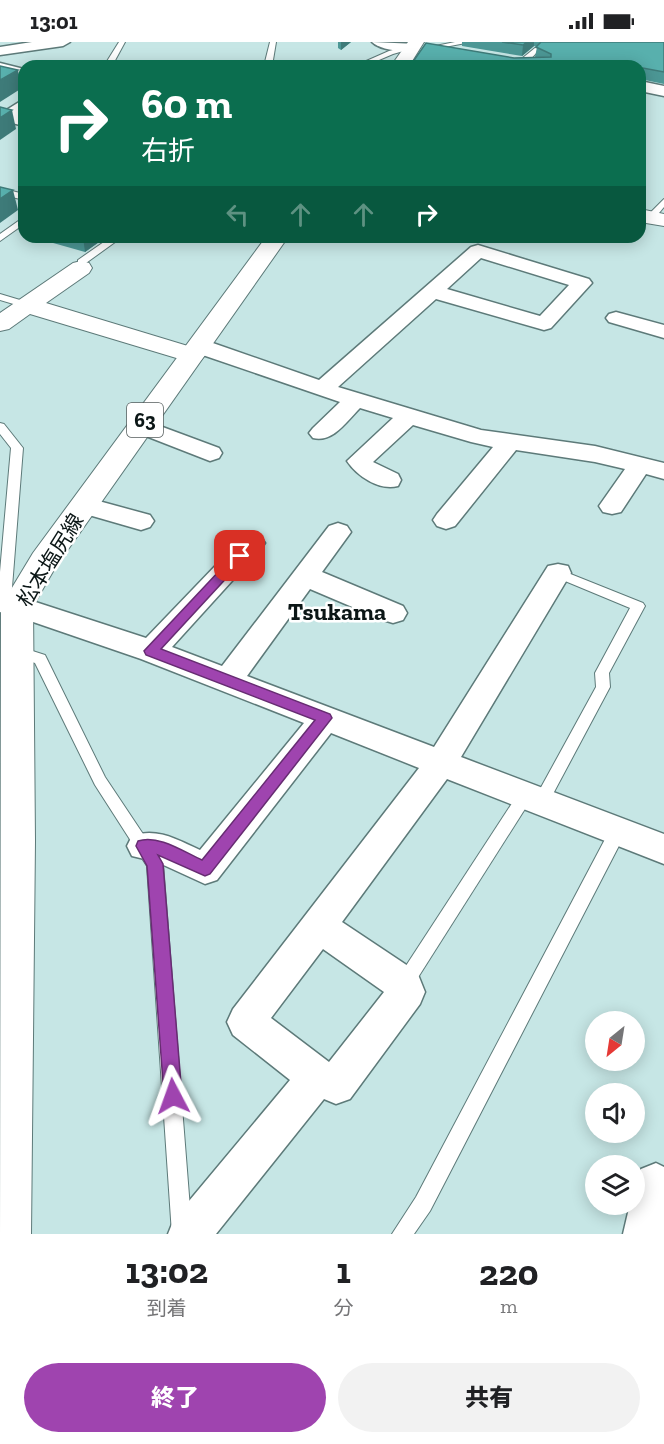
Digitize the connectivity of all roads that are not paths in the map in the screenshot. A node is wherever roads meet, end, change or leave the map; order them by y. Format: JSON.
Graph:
{"nodes":[{"id":1,"x":63,"y":42,"type":"edge"},
{"id":2,"x":122,"y":42,"type":"edge"},
{"id":3,"x":273,"y":42,"type":"edge"},
{"id":4,"x":379,"y":42,"type":"edge"},
{"id":5,"x":418,"y":45,"type":"edge"},
{"id":6,"x":472,"y":49,"type":"edge"},
{"id":7,"x":537,"y":49,"type":"edge"},
{"id":8,"x":0,"y":51,"type":"edge"},
{"id":9,"x":112,"y":60,"type":"edge"},
{"id":10,"x":269,"y":60,"type":"edge"},
{"id":11,"x":373,"y":60,"type":"edge"},
{"id":12,"x":405,"y":60,"type":"edge"},
{"id":13,"x":528,"y":60,"type":"edge"},
{"id":14,"x":0,"y":68,"type":"edge"},
{"id":15,"x":18,"y":72,"type":"edge"},
{"id":16,"x":646,"y":87,"type":"edge"},
{"id":17,"x":664,"y":91,"type":"edge"},
{"id":18,"x":18,"y":108,"type":"edge"},
{"id":19,"x":18,"y":120,"type":"edge"},
{"id":20,"x":0,"y":191,"type":"edge"},
{"id":21,"x":18,"y":196,"type":"edge"},
{"id":22,"x":18,"y":224,"type":"edge"},
{"id":23,"x":0,"y":238,"type":"edge"},
{"id":24,"x":108,"y":243,"type":"edge"},
{"id":25,"x":273,"y":243,"type":"edge"},
{"id":26,"x":81,"y":267,"type":"joint"},
{"id":27,"x":431,"y":291,"type":"junction"},
{"id":28,"x":0,"y":297,"type":"edge"},
{"id":29,"x":27,"y":305,"type":"junction"},
{"id":30,"x":616,"y":318,"type":"dead end"},
{"id":31,"x":0,"y":324,"type":"edge"},
{"id":32,"x":664,"y":332,"type":"edge"},
{"id":33,"x":195,"y":351,"type":"junction"},
{"id":34,"x":322,"y":389,"type":"junction"},
{"id":35,"x":356,"y":399,"type":"junction"},
{"id":36,"x":410,"y":415,"type":"junction"},
{"id":37,"x":0,"y":426,"type":"edge"},
{"id":38,"x":141,"y":426,"type":"junction"},
{"id":39,"x":321,"y":434,"type":"dead end"},
{"id":40,"x":510,"y":442,"type":"junction"},
{"id":41,"x":210,"y":453,"type":"dead end"},
{"id":42,"x":652,"y":468,"type":"edge"},
{"id":43,"x":389,"y":480,"type":"dead end"},
{"id":44,"x":84,"y":506,"type":"junction"},
{"id":45,"x":612,"y":506,"type":"dead end"},
{"id":46,"x":446,"y":520,"type":"dead end"},
{"id":47,"x":141,"y":521,"type":"dead end"},
{"id":48,"x":338,"y":532,"type":"dead end"},
{"id":49,"x":238,"y":549,"type":"dead end"},
{"id":50,"x":558,"y":573,"type":"joint"},
{"id":51,"x":305,"y":576,"type":"junction"},
{"id":52,"x":7,"y":601,"type":"edge"},
{"id":53,"x":375,"y":612,"type":"dead end"},
{"id":54,"x":17,"y":651,"type":"junction"},
{"id":55,"x":151,"y":651,"type":"junction"},
{"id":56,"x":228,"y":680,"type":"junction"},
{"id":57,"x":325,"y":718,"type":"junction"},
{"id":58,"x":441,"y":762,"type":"junction"},
{"id":59,"x":533,"y":799,"type":"junction"},
{"id":60,"x":618,"y":831,"type":"junction"},
{"id":61,"x":144,"y":846,"type":"junction"},
{"id":62,"x":664,"y":849,"type":"edge"},
{"id":63,"x":319,"y":926,"type":"junction"},
{"id":64,"x":404,"y":984,"type":"junction"},
{"id":65,"x":317,"y":1077,"type":"junction"},
{"id":66,"x":656,"y":1184,"type":"dead end"},
{"id":67,"x":6,"y":1234,"type":"edge"},
{"id":68,"x":182,"y":1234,"type":"edge"},
{"id":69,"x":189,"y":1234,"type":"edge"},
{"id":70,"x":402,"y":1234,"type":"edge"},
{"id":71,"x":644,"y":1234,"type":"edge"}],
"edges":[{"from":1,"to":8,"type":"street"},
{"from":2,"to":9,"type":"lane"},
{"from":3,"to":10,"type":"lane"},
{"from":4,"to":5,"type":"street"},
{"from":5,"to":6,"type":"street"},
{"from":5,"to":11,"type":"lane"},
{"from":5,"to":12,"type":"main road"},
{"from":7,"to":13,"type":"lane"},
{"from":14,"to":15,"type":"street"},
{"from":16,"to":17,"type":"street"},
{"from":18,"to":19,"type":"street"},
{"from":20,"to":21,"type":"lane"},
{"from":22,"to":23,"type":"lane"},
{"from":24,"to":26,"type":"lane"},
{"from":25,"to":33,"type":"main road","name":"松本塩尻線","number":"63"},
{"from":26,"to":29,"type":"main road"},
{"from":27,"to":27,"type":"street"},
{"from":27,"to":34,"type":"street"},
{"from":28,"to":29,"type":"lane"},
{"from":29,"to":31,"type":"main road"},
{"from":29,"to":33,"type":"main road"},
{"from":30,"to":32,"type":"street"},
{"from":33,"to":34,"type":"street"},
{"from":33,"to":38,"type":"main road","name":"松本塩尻線","number":"63"},
{"from":34,"to":35,"type":"street"},
{"from":35,"to":36,"type":"street"},
{"from":35,"to":39,"type":"street"},
{"from":36,"to":40,"type":"street"},
{"from":36,"to":43,"type":"street"},
{"from":37,"to":52,"type":"lane"},
{"from":38,"to":41,"type":"street"},
{"from":38,"to":44,"type":"main road","name":"松本塩尻線","number":"63"},
{"from":40,"to":42,"type":"street"},
{"from":40,"to":46,"type":"street"},
{"from":42,"to":45,"type":"street"},
{"from":44,"to":47,"type":"street"},
{"from":44,"to":52,"type":"main road","name":"松本塩尻線","number":"63"},
{"from":48,"to":51,"type":"street"},
{"from":49,"to":55,"type":"street"},
{"from":50,"to":58,"type":"street"},
{"from":50,"to":59,"type":"lane"},
{"from":51,"to":53,"type":"street"},
{"from":51,"to":56,"type":"street"},
{"from":52,"to":54,"type":"main road","name":"松本塩尻線"},
{"from":52,"to":55,"type":"street"},
{"from":54,"to":61,"type":"lane"},
{"from":54,"to":67,"type":"main road","name":"松本塩尻線"},
{"from":55,"to":56,"type":"street"},
{"from":56,"to":57,"type":"street"},
{"from":57,"to":58,"type":"street"},
{"from":57,"to":61,"type":"street"},
{"from":58,"to":59,"type":"street"},
{"from":58,"to":63,"type":"street"},
{"from":59,"to":60,"type":"street"},
{"from":59,"to":64,"type":"lane"},
{"from":60,"to":62,"type":"street"},
{"from":60,"to":70,"type":"lane"},
{"from":61,"to":68,"type":"lane"},
{"from":63,"to":64,"type":"street"},
{"from":63,"to":65,"type":"street"},
{"from":64,"to":65,"type":"street"},
{"from":65,"to":69,"type":"street"},
{"from":66,"to":71,"type":"street"}]}
